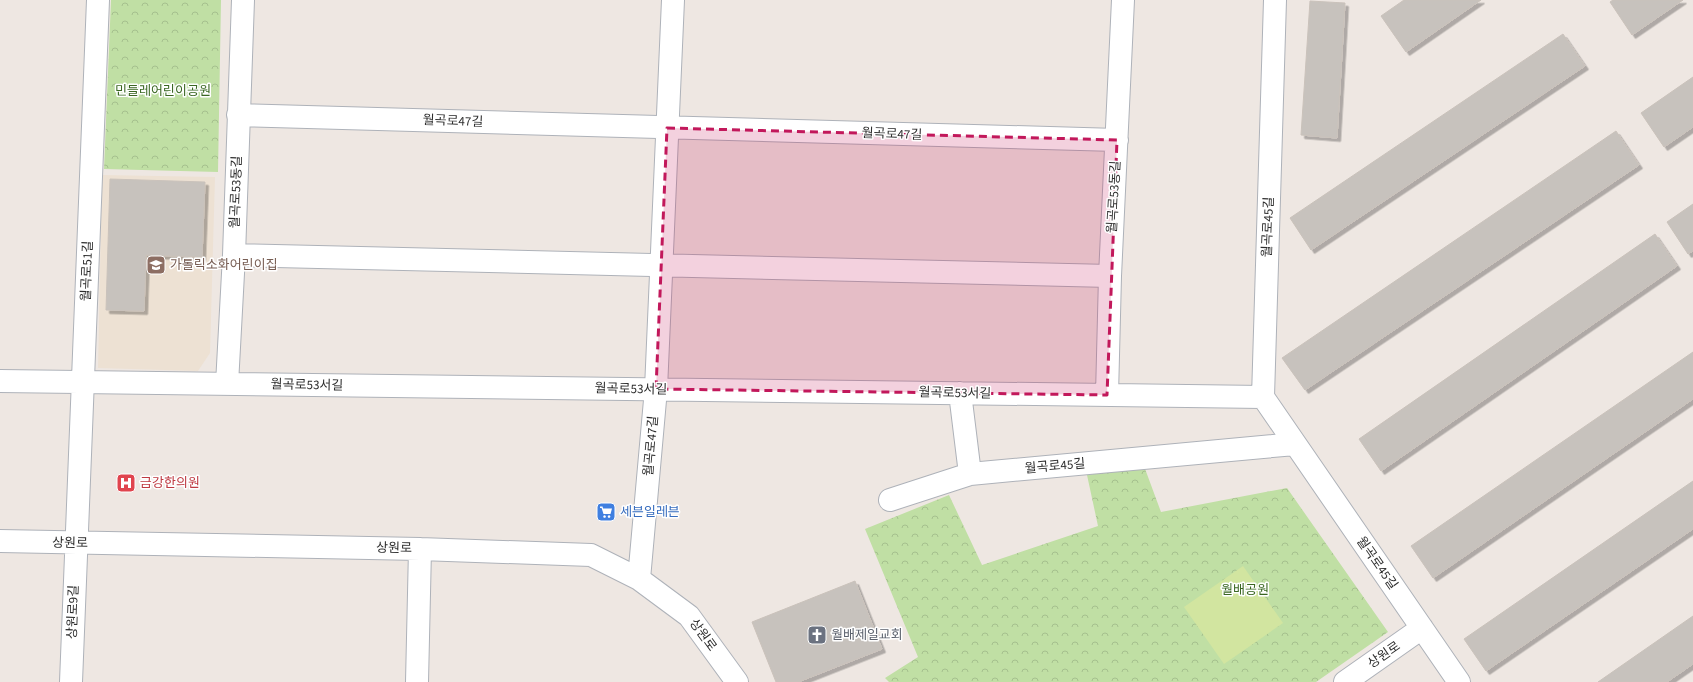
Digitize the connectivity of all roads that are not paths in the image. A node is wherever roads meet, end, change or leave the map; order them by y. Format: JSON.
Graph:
{"nodes":[{"id":1,"x":98,"y":0,"type":"edge"},
{"id":2,"x":243,"y":0,"type":"edge"},
{"id":3,"x":673,"y":0,"type":"edge"},
{"id":4,"x":1123,"y":0,"type":"edge"},
{"id":5,"x":1262,"y":0,"type":"edge"},
{"id":6,"x":1275,"y":0,"type":"edge"},
{"id":7,"x":238,"y":115,"type":"junction"},
{"id":8,"x":667,"y":128,"type":"junction"},
{"id":9,"x":1117,"y":140,"type":"junction"},
{"id":10,"x":234,"y":255,"type":"junction"},
{"id":11,"x":661,"y":265,"type":"junction"},
{"id":12,"x":1110,"y":276,"type":"junction"},
{"id":13,"x":0,"y":380,"type":"edge"},
{"id":14,"x":83,"y":382,"type":"junction"},
{"id":15,"x":227,"y":384,"type":"junction"},
{"id":16,"x":656,"y":389,"type":"junction"},
{"id":17,"x":960,"y":393,"type":"junction"},
{"id":18,"x":1107,"y":395,"type":"junction"},
{"id":19,"x":1263,"y":397,"type":"junction"},
{"id":20,"x":1295,"y":444,"type":"junction"},
{"id":21,"x":970,"y":474,"type":"junction"},
{"id":22,"x":890,"y":500,"type":"dead end"},
{"id":23,"x":0,"y":541,"type":"edge"},
{"id":24,"x":76,"y":543,"type":"junction"},
{"id":25,"x":420,"y":549,"type":"junction"},
{"id":26,"x":639,"y":579,"type":"junction"},
{"id":27,"x":1422,"y":628,"type":"junction"},
{"id":28,"x":71,"y":682,"type":"edge"},
{"id":29,"x":417,"y":682,"type":"edge"},
{"id":30,"x":737,"y":682,"type":"edge"},
{"id":31,"x":1345,"y":682,"type":"edge"},
{"id":32,"x":1459,"y":682,"type":"edge"}],
"edges":[{"from":1,"to":14,"type":"street","name":"월곡로51길"},
{"from":2,"to":7,"type":"street","name":"월곡로53동길"},
{"from":3,"to":8,"type":"street","name":"월곡로47길"},
{"from":4,"to":9,"type":"street","name":"월곡로53동길"},
{"from":5,"to":6,"type":"street"},
{"from":6,"to":19,"type":"street","name":"월곡로45길"},
{"from":7,"to":8,"type":"street","name":"월곡로47길"},
{"from":7,"to":10,"type":"street","name":"월곡로53동길"},
{"from":8,"to":9,"type":"street","name":"월곡로47길"},
{"from":8,"to":11,"type":"street","name":"월곡로47길"},
{"from":9,"to":12,"type":"street","name":"월곡로53동길"},
{"from":10,"to":11,"type":"street"},
{"from":10,"to":15,"type":"street","name":"월곡로53동길"},
{"from":11,"to":12,"type":"street"},
{"from":11,"to":16,"type":"street","name":"월곡로47길"},
{"from":12,"to":18,"type":"street","name":"월곡로53동길"},
{"from":13,"to":14,"type":"street","name":"월곡로53서길"},
{"from":14,"to":15,"type":"street","name":"월곡로53서길"},
{"from":14,"to":24,"type":"street","name":"월곡로51길"},
{"from":15,"to":16,"type":"street","name":"월곡로53서길"},
{"from":16,"to":17,"type":"street","name":"월곡로53서길"},
{"from":16,"to":26,"type":"street","name":"월곡로47길"},
{"from":17,"to":18,"type":"street","name":"월곡로53서길"},
{"from":17,"to":21,"type":"street"},
{"from":18,"to":19,"type":"street","name":"월곡로53서길"},
{"from":19,"to":20,"type":"street","name":"월곡로45길"},
{"from":20,"to":21,"type":"street","name":"월곡로45길"},
{"from":20,"to":27,"type":"street","name":"월곡로45길"},
{"from":21,"to":22,"type":"street","name":"월곡로45길"},
{"from":23,"to":24,"type":"street","name":"상원로"},
{"from":24,"to":25,"type":"street","name":"상원로"},
{"from":24,"to":28,"type":"street","name":"상원로9길"},
{"from":25,"to":26,"type":"street","name":"상원로"},
{"from":25,"to":29,"type":"street"},
{"from":26,"to":30,"type":"street","name":"상원로"},
{"from":27,"to":31,"type":"street","name":"상원로"},
{"from":27,"to":32,"type":"street","name":"월곡로45길"}]}
